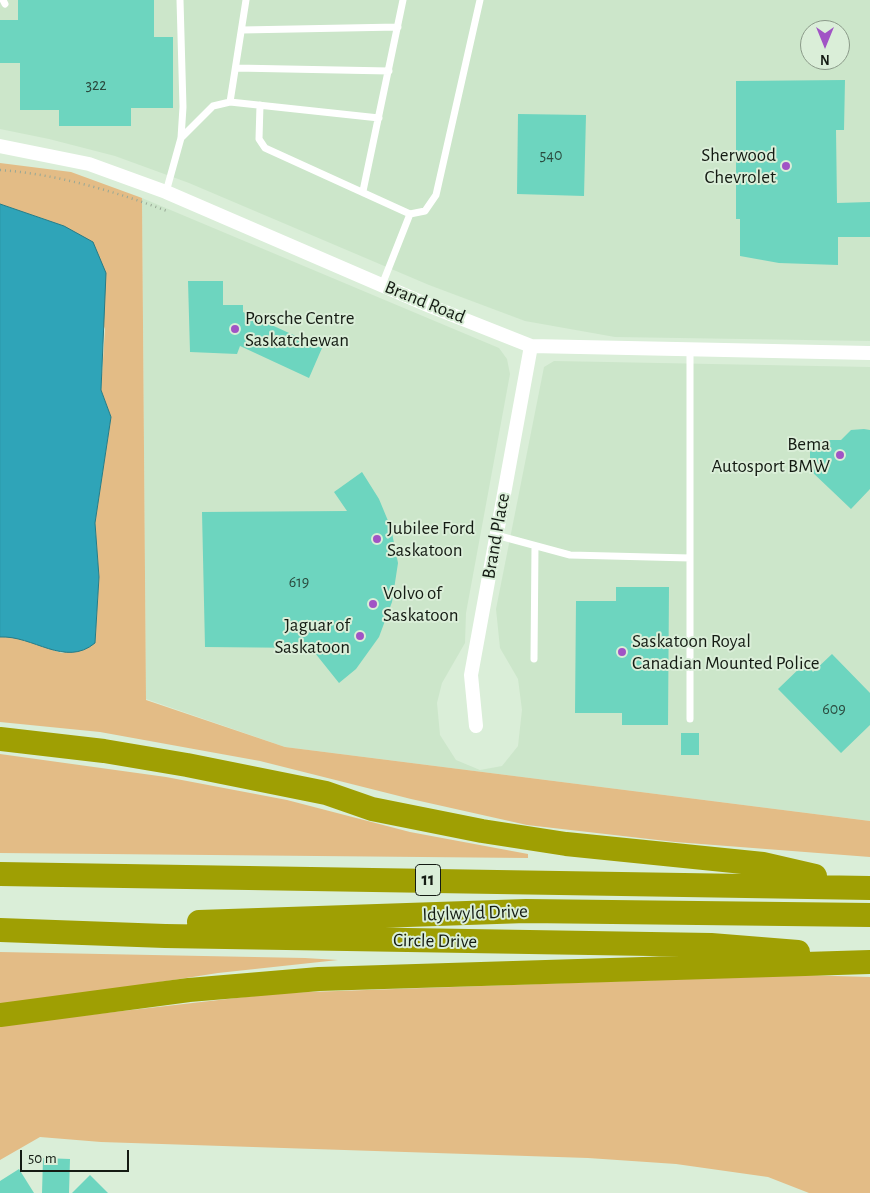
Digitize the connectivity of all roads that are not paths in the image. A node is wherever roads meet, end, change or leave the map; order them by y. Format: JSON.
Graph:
{"nodes":[{"id":1,"x":180,"y":0,"type":"edge"},
{"id":2,"x":246,"y":0,"type":"edge"},
{"id":3,"x":403,"y":0,"type":"edge"},
{"id":4,"x":480,"y":0,"type":"edge"},
{"id":5,"x":398,"y":27,"type":"junction"},
{"id":6,"x":242,"y":30,"type":"junction"},
{"id":7,"x":236,"y":68,"type":"junction"},
{"id":8,"x":389,"y":71,"type":"junction"},
{"id":9,"x":230,"y":102,"type":"junction"},
{"id":10,"x":260,"y":105,"type":"junction"},
{"id":11,"x":379,"y":118,"type":"junction"},
{"id":12,"x":181,"y":138,"type":"junction"},
{"id":13,"x":0,"y":146,"type":"edge"},
{"id":14,"x":363,"y":191,"type":"junction"},
{"id":15,"x":166,"y":192,"type":"junction"},
{"id":16,"x":410,"y":214,"type":"junction"},
{"id":17,"x":382,"y":286,"type":"junction"},
{"id":18,"x":531,"y":346,"type":"junction"},
{"id":19,"x":690,"y":349,"type":"junction"},
{"id":20,"x":870,"y":353,"type":"edge"},
{"id":21,"x":496,"y":535,"type":"junction"},
{"id":22,"x":535,"y":546,"type":"junction"},
{"id":23,"x":690,"y":558,"type":"junction"},
{"id":24,"x":534,"y":659,"type":"dead end"},
{"id":25,"x":690,"y":719,"type":"dead end"},
{"id":26,"x":476,"y":726,"type":"dead end"},
{"id":27,"x":0,"y":739,"type":"edge"},
{"id":28,"x":0,"y":874,"type":"edge"},
{"id":29,"x":863,"y":887,"type":"edge"},
{"id":30,"x":870,"y":915,"type":"edge"},
{"id":31,"x":0,"y":930,"type":"edge"},
{"id":32,"x":80,"y":931,"type":"junction"},
{"id":33,"x":870,"y":957,"type":"edge"},
{"id":34,"x":870,"y":962,"type":"edge"},
{"id":35,"x":0,"y":1015,"type":"edge"}],
"edges":[{"from":1,"to":12,"type":"lane"},
{"from":2,"to":6,"type":"lane"},
{"from":3,"to":5,"type":"lane"},
{"from":4,"to":16,"type":"lane"},
{"from":5,"to":6,"type":"lane"},
{"from":5,"to":8,"type":"lane"},
{"from":6,"to":7,"type":"lane"},
{"from":7,"to":8,"type":"lane"},
{"from":7,"to":9,"type":"lane"},
{"from":8,"to":11,"type":"lane"},
{"from":9,"to":10,"type":"lane"},
{"from":9,"to":12,"type":"lane"},
{"from":10,"to":11,"type":"lane"},
{"from":10,"to":14,"type":"lane"},
{"from":11,"to":14,"type":"lane"},
{"from":12,"to":15,"type":"lane"},
{"from":13,"to":15,"type":"street","name":"Brand Road"},
{"from":14,"to":16,"type":"lane"},
{"from":15,"to":17,"type":"street","name":"Brand Road"},
{"from":16,"to":17,"type":"lane"},
{"from":17,"to":18,"type":"street","name":"Brand Road"},
{"from":18,"to":19,"type":"street","name":"Brand Road"},
{"from":18,"to":21,"type":"street","name":"Brand Place"},
{"from":19,"to":20,"type":"street","name":"Brand Road"},
{"from":19,"to":23,"type":"lane"},
{"from":21,"to":22,"type":"lane"},
{"from":21,"to":26,"type":"street","name":"Brand Place"},
{"from":22,"to":23,"type":"lane"},
{"from":22,"to":24,"type":"lane"},
{"from":23,"to":25,"type":"lane"},
{"from":27,"to":29,"type":"highway"},
{"from":28,"to":29,"type":"highway","number":"11"},
{"from":30,"to":32,"type":"highway","name":"Idylwyld Drive","number":"11"},
{"from":31,"to":32,"type":"highway","name":"Circle Drive","number":"11"},
{"from":32,"to":33,"type":"highway","name":"Circle Drive","number":"11"},
{"from":34,"to":35,"type":"highway"}]}
